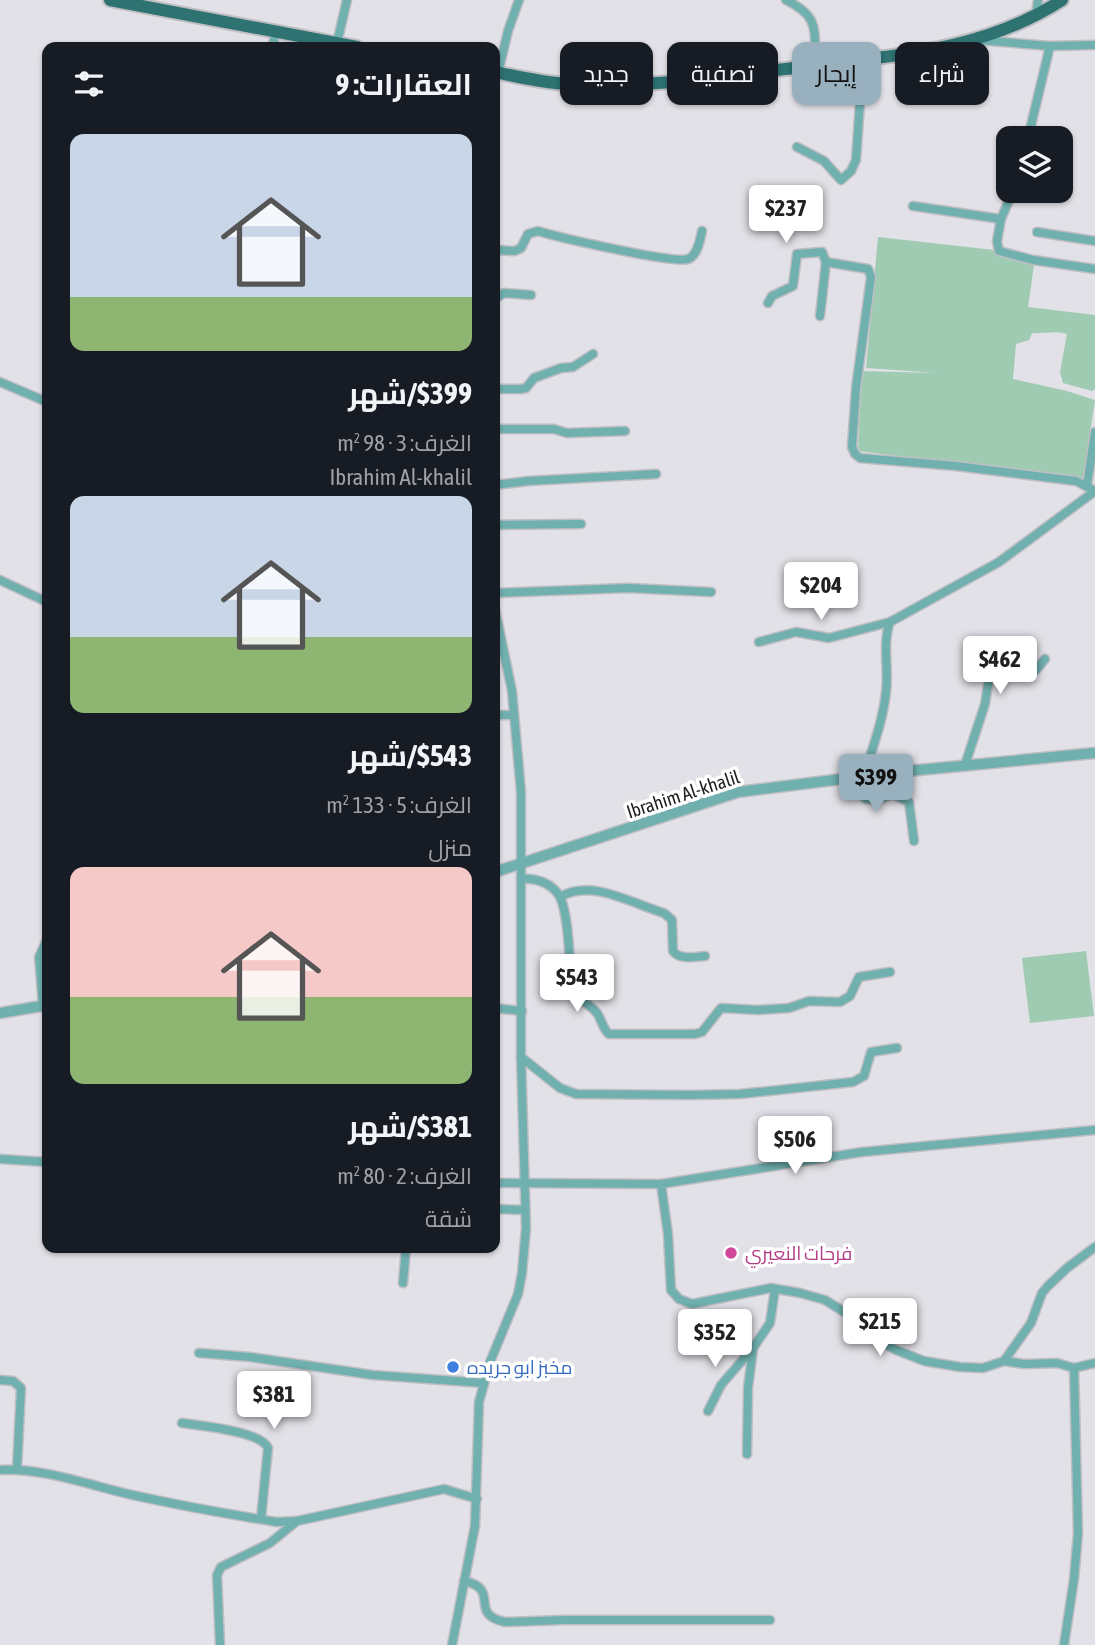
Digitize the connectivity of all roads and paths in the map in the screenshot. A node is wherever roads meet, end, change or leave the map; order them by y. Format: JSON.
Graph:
{"nodes":[{"id":1,"x":110,"y":0,"type":"edge"},
{"id":2,"x":347,"y":0,"type":"edge"},
{"id":3,"x":520,"y":0,"type":"edge"},
{"id":4,"x":786,"y":0,"type":"edge"},
{"id":5,"x":1038,"y":0,"type":"edge"},
{"id":6,"x":1062,"y":0,"type":"edge"},
{"id":7,"x":1035,"y":18,"type":"junction"},
{"id":8,"x":276,"y":33,"type":"junction"},
{"id":9,"x":978,"y":40,"type":"junction"},
{"id":10,"x":273,"y":42,"type":"edge"},
{"id":11,"x":331,"y":42,"type":"edge"},
{"id":12,"x":337,"y":42,"type":"edge"},
{"id":13,"x":814,"y":42,"type":"edge"},
{"id":14,"x":1095,"y":45,"type":"edge"},
{"id":15,"x":1051,"y":46,"type":"junction"},
{"id":16,"x":881,"y":58,"type":"edge"},
{"id":17,"x":500,"y":61,"type":"edge"},
{"id":18,"x":792,"y":68,"type":"edge"},
{"id":19,"x":500,"y":73,"type":"edge"},
{"id":20,"x":860,"y":105,"type":"edge"},
{"id":21,"x":1031,"y":126,"type":"edge"},
{"id":22,"x":797,"y":147,"type":"dead end"},
{"id":23,"x":1008,"y":203,"type":"edge"},
{"id":24,"x":913,"y":206,"type":"dead end"},
{"id":25,"x":1001,"y":219,"type":"junction"},
{"id":26,"x":702,"y":232,"type":"dead end"},
{"id":27,"x":1037,"y":232,"type":"dead end"},
{"id":28,"x":1095,"y":241,"type":"edge"},
{"id":29,"x":500,"y":250,"type":"edge"},
{"id":30,"x":826,"y":262,"type":"junction"},
{"id":31,"x":1095,"y":269,"type":"edge"},
{"id":32,"x":531,"y":295,"type":"dead end"},
{"id":33,"x":500,"y":296,"type":"edge"},
{"id":34,"x":768,"y":303,"type":"dead end"},
{"id":35,"x":820,"y":316,"type":"dead end"},
{"id":36,"x":593,"y":354,"type":"dead end"},
{"id":37,"x":0,"y":382,"type":"edge"},
{"id":38,"x":500,"y":389,"type":"edge"},
{"id":39,"x":42,"y":400,"type":"edge"},
{"id":40,"x":500,"y":429,"type":"edge"},
{"id":41,"x":625,"y":432,"type":"dead end"},
{"id":42,"x":1095,"y":432,"type":"edge"},
{"id":43,"x":656,"y":474,"type":"dead end"},
{"id":44,"x":500,"y":484,"type":"edge"},
{"id":45,"x":1087,"y":485,"type":"junction"},
{"id":46,"x":1095,"y":491,"type":"edge"},
{"id":47,"x":580,"y":524,"type":"dead end"},
{"id":48,"x":500,"y":525,"type":"edge"},
{"id":49,"x":0,"y":580,"type":"edge"},
{"id":50,"x":712,"y":592,"type":"dead end"},
{"id":51,"x":500,"y":593,"type":"edge"},
{"id":52,"x":42,"y":600,"type":"edge"},
{"id":53,"x":890,"y":622,"type":"junction"},
{"id":54,"x":500,"y":633,"type":"edge"},
{"id":55,"x":759,"y":642,"type":"dead end"},
{"id":56,"x":1045,"y":659,"type":"dead end"},
{"id":57,"x":500,"y":715,"type":"edge"},
{"id":58,"x":514,"y":715,"type":"junction"},
{"id":59,"x":1095,"y":752,"type":"edge"},
{"id":60,"x":965,"y":765,"type":"junction"},
{"id":61,"x":864,"y":776,"type":"junction"},
{"id":62,"x":838,"y":779,"type":"junction"},
{"id":63,"x":914,"y":841,"type":"dead end"},
{"id":64,"x":522,"y":862,"type":"junction"},
{"id":65,"x":500,"y":870,"type":"edge"},
{"id":66,"x":521,"y":879,"type":"junction"},
{"id":67,"x":560,"y":897,"type":"junction"},
{"id":68,"x":42,"y":951,"type":"edge"},
{"id":69,"x":705,"y":956,"type":"dead end"},
{"id":70,"x":890,"y":972,"type":"dead end"},
{"id":71,"x":42,"y":982,"type":"edge"},
{"id":72,"x":42,"y":1006,"type":"edge"},
{"id":73,"x":500,"y":1009,"type":"edge"},
{"id":74,"x":522,"y":1011,"type":"junction"},
{"id":75,"x":0,"y":1013,"type":"edge"},
{"id":76,"x":897,"y":1048,"type":"dead end"},
{"id":77,"x":521,"y":1057,"type":"junction"},
{"id":78,"x":1095,"y":1130,"type":"edge"},
{"id":79,"x":0,"y":1159,"type":"edge"},
{"id":80,"x":42,"y":1162,"type":"edge"},
{"id":81,"x":500,"y":1183,"type":"edge"},
{"id":82,"x":661,"y":1184,"type":"junction"},
{"id":83,"x":524,"y":1185,"type":"junction"},
{"id":84,"x":500,"y":1209,"type":"edge"},
{"id":85,"x":525,"y":1210,"type":"junction"},
{"id":86,"x":1095,"y":1247,"type":"edge"},
{"id":87,"x":406,"y":1253,"type":"edge"},
{"id":88,"x":403,"y":1283,"type":"dead end"},
{"id":89,"x":775,"y":1289,"type":"junction"},
{"id":90,"x":753,"y":1348,"type":"junction"},
{"id":91,"x":199,"y":1353,"type":"dead end"},
{"id":92,"x":1004,"y":1361,"type":"junction"},
{"id":93,"x":1095,"y":1363,"type":"edge"},
{"id":94,"x":1074,"y":1368,"type":"junction"},
{"id":95,"x":0,"y":1380,"type":"edge"},
{"id":96,"x":484,"y":1383,"type":"junction"},
{"id":97,"x":708,"y":1411,"type":"dead end"},
{"id":98,"x":182,"y":1423,"type":"dead end"},
{"id":99,"x":747,"y":1454,"type":"dead end"},
{"id":100,"x":18,"y":1469,"type":"junction"},
{"id":101,"x":0,"y":1470,"type":"edge"},
{"id":102,"x":477,"y":1499,"type":"junction"},
{"id":103,"x":261,"y":1519,"type":"junction"},
{"id":104,"x":297,"y":1521,"type":"junction"},
{"id":105,"x":464,"y":1581,"type":"junction"},
{"id":106,"x":770,"y":1620,"type":"dead end"},
{"id":107,"x":220,"y":1645,"type":"edge"},
{"id":108,"x":452,"y":1645,"type":"edge"},
{"id":109,"x":1064,"y":1645,"type":"edge"}],
"edges":[{"from":1,"to":8,"type":"highway"},
{"from":2,"to":12,"type":"street"},
{"from":3,"to":17,"type":"street"},
{"from":4,"to":13,"type":"street"},
{"from":5,"to":7,"type":"street"},
{"from":6,"to":7,"type":"highway"},
{"from":7,"to":9,"type":"highway"},
{"from":8,"to":10,"type":"street"},
{"from":8,"to":11,"type":"highway"},
{"from":9,"to":15,"type":"street"},
{"from":9,"to":16,"type":"highway"},
{"from":14,"to":15,"type":"street"},
{"from":15,"to":21,"type":"street"},
{"from":18,"to":19,"type":"highway"},
{"from":20,"to":22,"type":"street"},
{"from":23,"to":25,"type":"street"},
{"from":24,"to":25,"type":"street"},
{"from":25,"to":31,"type":"street"},
{"from":26,"to":29,"type":"street"},
{"from":27,"to":28,"type":"street"},
{"from":30,"to":34,"type":"street"},
{"from":30,"to":35,"type":"street"},
{"from":30,"to":45,"type":"street"},
{"from":32,"to":33,"type":"street"},
{"from":36,"to":38,"type":"street"},
{"from":37,"to":39,"type":"street"},
{"from":40,"to":41,"type":"street"},
{"from":42,"to":45,"type":"street"},
{"from":43,"to":44,"type":"street"},
{"from":45,"to":46,"type":"street"},
{"from":46,"to":53,"type":"street"},
{"from":47,"to":48,"type":"street"},
{"from":49,"to":52,"type":"street"},
{"from":50,"to":51,"type":"street"},
{"from":53,"to":55,"type":"street"},
{"from":53,"to":61,"type":"street"},
{"from":54,"to":58,"type":"street"},
{"from":56,"to":60,"type":"street"},
{"from":57,"to":58,"type":"street"},
{"from":58,"to":64,"type":"street"},
{"from":59,"to":60,"type":"street","name":"Ibrahim Al-khalil"},
{"from":60,"to":61,"type":"street","name":"Ibrahim Al-khalil"},
{"from":61,"to":62,"type":"street","name":"Ibrahim Al-khalil"},
{"from":62,"to":63,"type":"street"},
{"from":62,"to":64,"type":"street","name":"Ibrahim Al-khalil"},
{"from":64,"to":65,"type":"street","name":"Ibrahim Al-khalil"},
{"from":64,"to":66,"type":"street"},
{"from":66,"to":67,"type":"street"},
{"from":66,"to":74,"type":"street"},
{"from":67,"to":69,"type":"street"},
{"from":67,"to":70,"type":"street"},
{"from":68,"to":71,"type":"street"},
{"from":72,"to":75,"type":"street"},
{"from":73,"to":74,"type":"street"},
{"from":74,"to":77,"type":"street"},
{"from":76,"to":77,"type":"street"},
{"from":77,"to":83,"type":"street"},
{"from":78,"to":82,"type":"street"},
{"from":79,"to":80,"type":"street"},
{"from":81,"to":83,"type":"street"},
{"from":82,"to":83,"type":"street"},
{"from":82,"to":89,"type":"street"},
{"from":83,"to":85,"type":"street"},
{"from":84,"to":85,"type":"street"},
{"from":85,"to":96,"type":"street"},
{"from":86,"to":92,"type":"street"},
{"from":87,"to":88,"type":"street"},
{"from":89,"to":90,"type":"street"},
{"from":89,"to":92,"type":"street"},
{"from":90,"to":97,"type":"street"},
{"from":90,"to":99,"type":"street"},
{"from":91,"to":96,"type":"street"},
{"from":92,"to":94,"type":"street"},
{"from":93,"to":94,"type":"street"},
{"from":94,"to":109,"type":"street"},
{"from":95,"to":100,"type":"street"},
{"from":96,"to":102,"type":"street"},
{"from":98,"to":103,"type":"street"},
{"from":100,"to":101,"type":"street"},
{"from":100,"to":103,"type":"street"},
{"from":102,"to":104,"type":"street"},
{"from":102,"to":105,"type":"street"},
{"from":103,"to":104,"type":"street"},
{"from":104,"to":107,"type":"street"},
{"from":105,"to":106,"type":"street"},
{"from":105,"to":108,"type":"street"}]}
